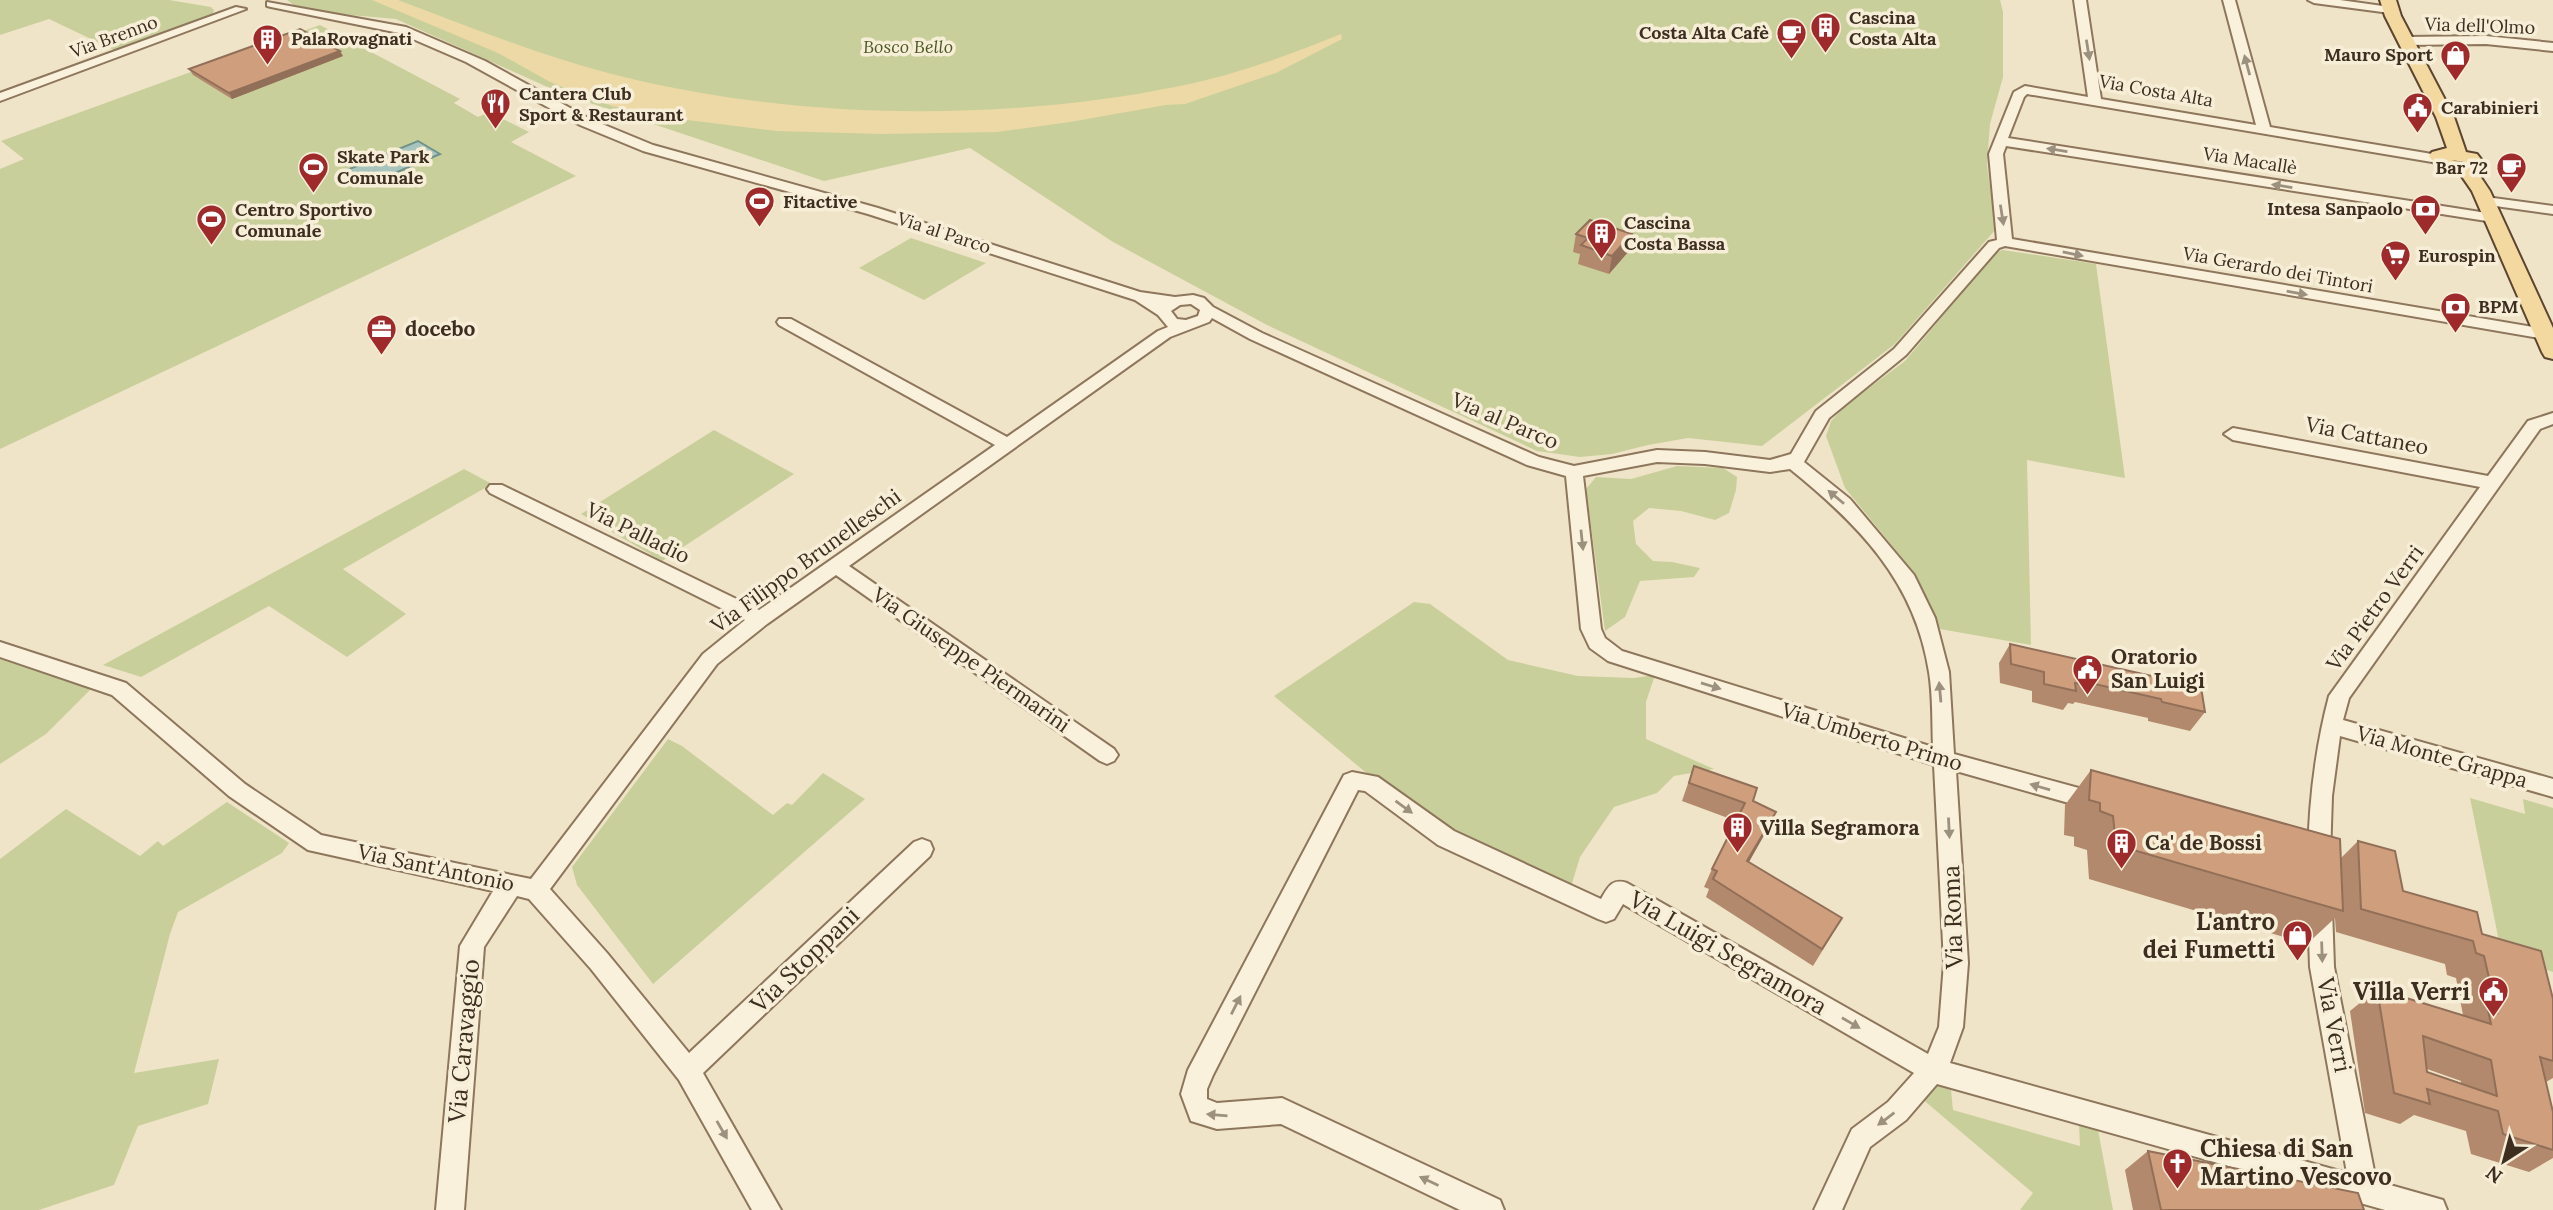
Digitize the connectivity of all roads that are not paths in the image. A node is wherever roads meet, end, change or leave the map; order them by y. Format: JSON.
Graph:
{"nodes":[{"id":1,"x":2080,"y":0,"type":"edge"},
{"id":2,"x":2229,"y":0,"type":"edge"},
{"id":3,"x":2314,"y":0,"type":"edge"},
{"id":4,"x":273,"y":2,"type":"edge"},
{"id":5,"x":244,"y":5,"type":"edge"},
{"id":6,"x":2389,"y":5,"type":"edge"},
{"id":7,"x":2405,"y":41,"type":"junction"},
{"id":8,"x":2553,"y":47,"type":"edge"},
{"id":9,"x":0,"y":97,"type":"edge"},
{"id":10,"x":2095,"y":100,"type":"junction"},
{"id":11,"x":2264,"y":129,"type":"junction"},
{"id":12,"x":2001,"y":141,"type":"junction"},
{"id":13,"x":2438,"y":159,"type":"joint"},
{"id":14,"x":2462,"y":162,"type":"junction"},
{"id":15,"x":2489,"y":210,"type":"junction"},
{"id":16,"x":2553,"y":210,"type":"edge"},
{"id":17,"x":2006,"y":242,"type":"junction"},
{"id":18,"x":1208,"y":310,"type":"junction"},
{"id":19,"x":1167,"y":316,"type":"junction"},
{"id":20,"x":785,"y":322,"type":"dead end"},
{"id":21,"x":1190,"y":324,"type":"junction"},
{"id":22,"x":1256,"y":336,"type":"junction"},
{"id":23,"x":2549,"y":343,"type":"edge"},
{"id":24,"x":2553,"y":418,"type":"edge"},
{"id":25,"x":2233,"y":434,"type":"dead end"},
{"id":26,"x":1007,"y":444,"type":"junction"},
{"id":27,"x":1798,"y":455,"type":"junction"},
{"id":28,"x":1574,"y":472,"type":"junction"},
{"id":29,"x":2493,"y":483,"type":"junction"},
{"id":30,"x":496,"y":489,"type":"dead end"},
{"id":31,"x":836,"y":566,"type":"junction"},
{"id":32,"x":760,"y":619,"type":"junction"},
{"id":33,"x":0,"y":649,"type":"edge"},
{"id":34,"x":2331,"y":725,"type":"junction"},
{"id":35,"x":1107,"y":755,"type":"dead end"},
{"id":36,"x":1946,"y":760,"type":"junction"},
{"id":37,"x":2553,"y":788,"type":"edge"},
{"id":38,"x":2119,"y":808,"type":"edge"},
{"id":39,"x":922,"y":849,"type":"dead end"},
{"id":40,"x":2292,"y":856,"type":"edge"},
{"id":41,"x":2319,"y":861,"type":"junction"},
{"id":42,"x":524,"y":887,"type":"junction"},
{"id":43,"x":688,"y":1071,"type":"junction"},
{"id":44,"x":1934,"y":1071,"type":"junction"},
{"id":45,"x":2364,"y":1190,"type":"junction"},
{"id":46,"x":450,"y":1210,"type":"edge"},
{"id":47,"x":767,"y":1210,"type":"edge"},
{"id":48,"x":1490,"y":1210,"type":"edge"},
{"id":49,"x":1828,"y":1210,"type":"edge"},
{"id":50,"x":2433,"y":1210,"type":"edge"}],
"edges":[{"from":1,"to":10,"type":"street","one_way":true},
{"from":11,"to":2,"type":"street","one_way":true},
{"from":3,"to":6,"type":"street"},
{"from":4,"to":5,"type":"street","name":"Via Brenno"},
{"from":4,"to":19,"type":"street","name":"Via al Parco"},
{"from":5,"to":9,"type":"street","name":"Via Brenno"},
{"from":6,"to":7,"type":"main road"},
{"from":7,"to":8,"type":"street","name":"Via dell'Olmo"},
{"from":7,"to":14,"type":"main road"},
{"from":10,"to":11,"type":"street","name":"Via Costa Alta"},
{"from":10,"to":12,"type":"street","name":"Via Costa Alta"},
{"from":11,"to":13,"type":"street","name":"Via Costa Alta"},
{"from":15,"to":12,"type":"street","name":"Via Macallè","one_way":true},
{"from":12,"to":17,"type":"street","name":"Via Costa Alta","one_way":true},
{"from":13,"to":14,"type":"main road"},
{"from":14,"to":15,"type":"main road"},
{"from":15,"to":16,"type":"street"},
{"from":15,"to":23,"type":"main road"},
{"from":17,"to":23,"type":"street","name":"Via Gerardo dei Tintori","one_way":true},
{"from":17,"to":27,"type":"street"},
{"from":18,"to":19,"type":"street","name":"Via al Parco"},
{"from":18,"to":21,"type":"street"},
{"from":18,"to":22,"type":"street","name":"Via al Parco"},
{"from":19,"to":21,"type":"street","name":"Via Filippo Brunelleschi"},
{"from":19,"to":26,"type":"street","name":"Via Filippo Brunelleschi"},
{"from":20,"to":26,"type":"street"},
{"from":21,"to":22,"type":"street","name":"Via al Parco"},
{"from":22,"to":28,"type":"street","name":"Via al Parco"},
{"from":24,"to":29,"type":"street","name":"Via Pietro Verri"},
{"from":25,"to":29,"type":"street","name":"Via Cattaneo"},
{"from":26,"to":31,"type":"street","name":"Via Filippo Brunelleschi"},
{"from":27,"to":28,"type":"street","name":"Via al Parco"},
{"from":36,"to":27,"type":"street","one_way":true},
{"from":28,"to":36,"type":"street","name":"Via Umberto Primo","one_way":true},
{"from":29,"to":34,"type":"street","name":"Via Pietro Verri"},
{"from":30,"to":32,"type":"street","name":"Via Palladio"},
{"from":31,"to":32,"type":"street","name":"Via Filippo Brunelleschi"},
{"from":31,"to":35,"type":"street","name":"Via Giuseppe Piermarini"},
{"from":32,"to":42,"type":"street","name":"Via Filippo Brunelleschi"},
{"from":33,"to":42,"type":"street","name":"Via Sant'Antonio"},
{"from":34,"to":37,"type":"street","name":"Via Monte Grappa"},
{"from":34,"to":41,"type":"street","name":"Via Pietro Verri"},
{"from":38,"to":36,"type":"street","name":"Via Umberto Primo","one_way":true},
{"from":36,"to":44,"type":"street","name":"Via Roma","one_way":true},
{"from":39,"to":43,"type":"street","name":"Via Stoppani"},
{"from":40,"to":41,"type":"street"},
{"from":41,"to":45,"type":"street","name":"Via Verri","one_way":true},
{"from":42,"to":43,"type":"street","name":"Via Sant'Antonio"},
{"from":42,"to":46,"type":"street","name":"Via Caravaggio"},
{"from":43,"to":47,"type":"street","name":"Via Sant'Antonio","one_way":true},
{"from":44,"to":45,"type":"street"},
{"from":48,"to":44,"type":"street","name":"Via Luigi Segramora","one_way":true},
{"from":44,"to":49,"type":"street","one_way":true},
{"from":45,"to":50,"type":"street"}]}
